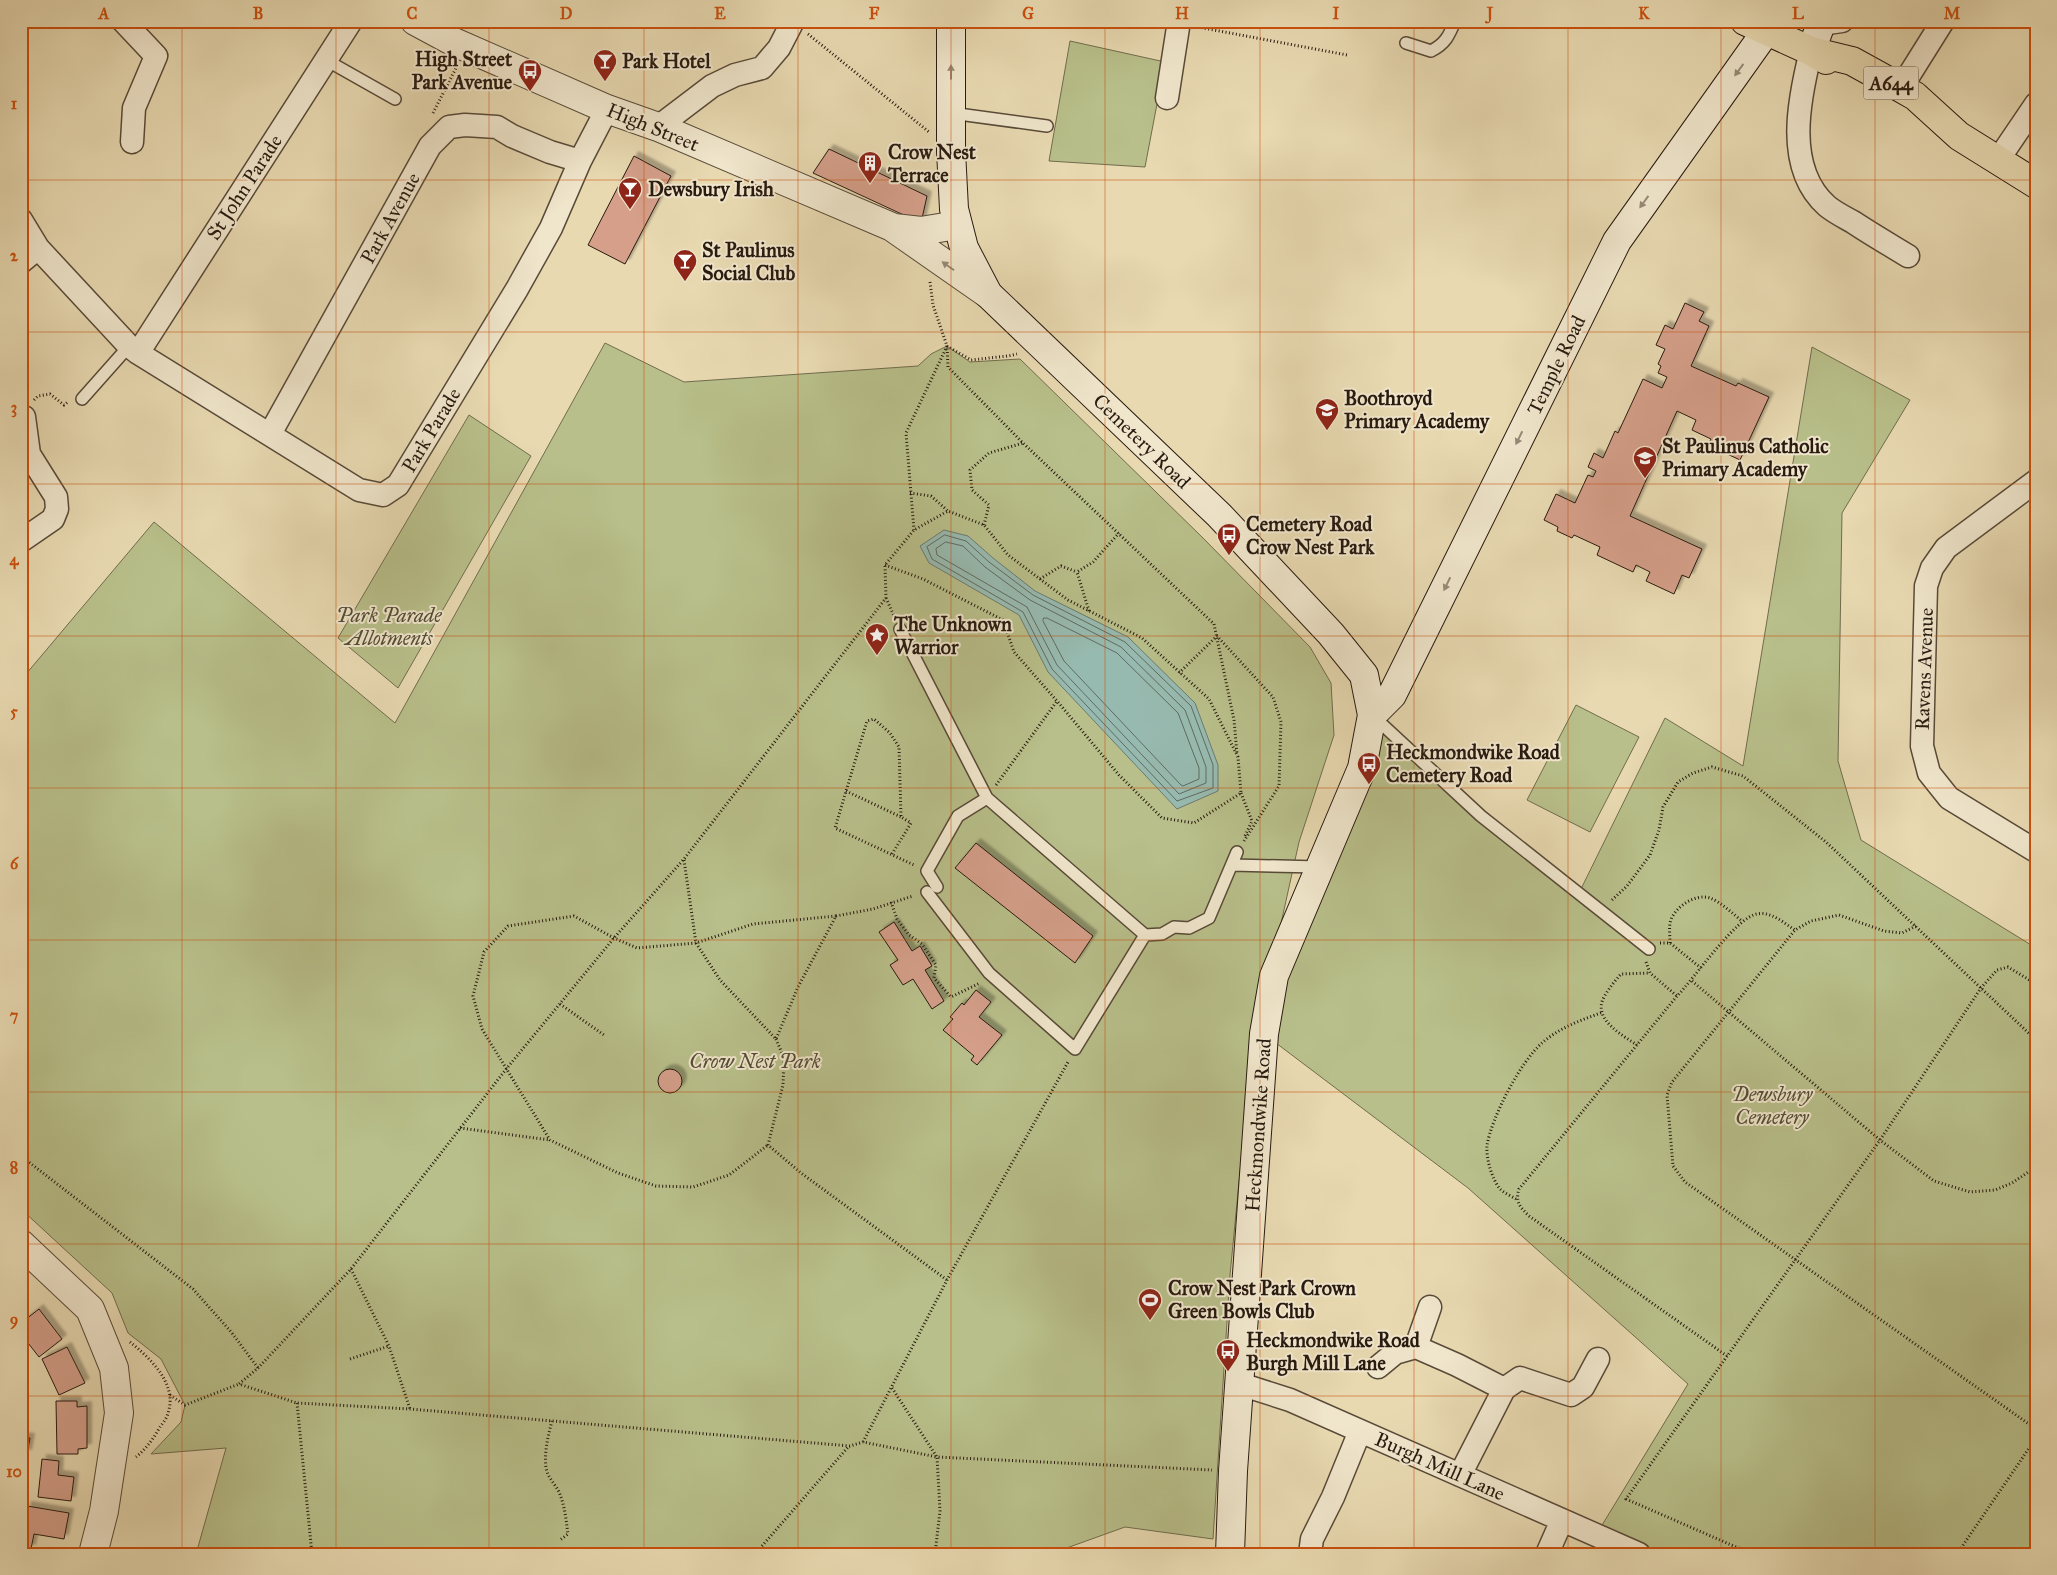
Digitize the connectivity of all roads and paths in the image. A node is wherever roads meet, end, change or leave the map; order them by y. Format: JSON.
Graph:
{"nodes":[{"id":1,"x":123,"y":21,"type":"edge"},
{"id":2,"x":351,"y":21,"type":"edge"},
{"id":3,"x":416,"y":21,"type":"edge"},
{"id":4,"x":793,"y":21,"type":"edge"},
{"id":5,"x":951,"y":21,"type":"edge"},
{"id":6,"x":1455,"y":21,"type":"edge"},
{"id":7,"x":1943,"y":21,"type":"edge"},
{"id":8,"x":1179,"y":22,"type":"edge"},
{"id":9,"x":1828,"y":22,"type":"edge"},
{"id":10,"x":1756,"y":26,"type":"edge"},
{"id":11,"x":1406,"y":43,"type":"dead end"},
{"id":12,"x":467,"y":47,"type":"junction"},
{"id":13,"x":1811,"y":51,"type":"junction"},
{"id":14,"x":1347,"y":55,"type":"dead end"},
{"id":15,"x":326,"y":60,"type":"junction"},
{"id":16,"x":1901,"y":88,"type":"junction"},
{"id":17,"x":1167,"y":98,"type":"dead end"},
{"id":18,"x":395,"y":99,"type":"dead end"},
{"id":19,"x":2036,"y":104,"type":"edge"},
{"id":20,"x":608,"y":109,"type":"junction"},
{"id":21,"x":951,"y":113,"type":"junction"},
{"id":22,"x":1047,"y":126,"type":"dead end"},
{"id":23,"x":658,"y":127,"type":"junction"},
{"id":24,"x":1959,"y":136,"type":"junction"},
{"id":25,"x":132,"y":142,"type":"dead end"},
{"id":26,"x":430,"y":146,"type":"junction"},
{"id":27,"x":951,"y":150,"type":"junction"},
{"id":28,"x":1998,"y":160,"type":"junction"},
{"id":29,"x":580,"y":161,"type":"junction"},
{"id":30,"x":2036,"y":184,"type":"edge"},
{"id":31,"x":21,"y":220,"type":"edge"},
{"id":32,"x":957,"y":225,"type":"junction"},
{"id":33,"x":892,"y":228,"type":"junction"},
{"id":34,"x":30,"y":255,"type":"edge"},
{"id":35,"x":1908,"y":256,"type":"dead end"},
{"id":36,"x":934,"y":257,"type":"junction"},
{"id":37,"x":988,"y":294,"type":"junction"},
{"id":38,"x":947,"y":346,"type":"junction"},
{"id":39,"x":1042,"y":346,"type":"junction"},
{"id":40,"x":133,"y":350,"type":"junction"},
{"id":41,"x":82,"y":399,"type":"joint"},
{"id":42,"x":24,"y":418,"type":"joint"},
{"id":43,"x":270,"y":434,"type":"junction"},
{"id":44,"x":1023,"y":443,"type":"junction"},
{"id":45,"x":2036,"y":482,"type":"edge"},
{"id":46,"x":910,"y":493,"type":"junction"},
{"id":47,"x":948,"y":511,"type":"junction"},
{"id":48,"x":984,"y":524,"type":"junction"},
{"id":49,"x":914,"y":530,"type":"junction"},
{"id":50,"x":1119,"y":533,"type":"junction"},
{"id":51,"x":21,"y":541,"type":"edge"},
{"id":52,"x":885,"y":565,"type":"junction"},
{"id":53,"x":1077,"y":572,"type":"junction"},
{"id":54,"x":1040,"y":579,"type":"junction"},
{"id":55,"x":886,"y":598,"type":"junction"},
{"id":56,"x":1089,"y":611,"type":"junction"},
{"id":57,"x":900,"y":628,"type":"joint"},
{"id":58,"x":1217,"y":636,"type":"junction"},
{"id":59,"x":1179,"y":673,"type":"junction"},
{"id":60,"x":1058,"y":701,"type":"junction"},
{"id":61,"x":1372,"y":715,"type":"junction"},
{"id":62,"x":1238,"y":758,"type":"junction"},
{"id":63,"x":846,"y":791,"type":"junction"},
{"id":64,"x":1241,"y":793,"type":"junction"},
{"id":65,"x":987,"y":798,"type":"junction"},
{"id":66,"x":901,"y":817,"type":"junction"},
{"id":67,"x":2036,"y":851,"type":"edge"},
{"id":68,"x":1237,"y":852,"type":"junction"},
{"id":69,"x":892,"y":854,"type":"junction"},
{"id":70,"x":684,"y":859,"type":"junction"},
{"id":71,"x":1232,"y":865,"type":"junction"},
{"id":72,"x":1319,"y":867,"type":"junction"},
{"id":73,"x":927,"y":871,"type":"junction"},
{"id":74,"x":932,"y":890,"type":"junction"},
{"id":75,"x":891,"y":902,"type":"junction"},
{"id":76,"x":1600,"y":910,"type":"junction"},
{"id":77,"x":836,"y":916,"type":"junction"},
{"id":78,"x":1742,"y":921,"type":"junction"},
{"id":79,"x":1916,"y":926,"type":"junction"},
{"id":80,"x":1795,"y":930,"type":"junction"},
{"id":81,"x":1145,"y":935,"type":"junction"},
{"id":82,"x":614,"y":938,"type":"junction"},
{"id":83,"x":696,"y":943,"type":"junction"},
{"id":84,"x":1670,"y":944,"type":"junction"},
{"id":85,"x":1649,"y":949,"type":"junction"},
{"id":86,"x":1701,"y":968,"type":"junction"},
{"id":87,"x":989,"y":973,"type":"junction"},
{"id":88,"x":1650,"y":973,"type":"junction"},
{"id":89,"x":1692,"y":981,"type":"junction"},
{"id":90,"x":2036,"y":984,"type":"edge"},
{"id":91,"x":1981,"y":988,"type":"junction"},
{"id":92,"x":1677,"y":996,"type":"junction"},
{"id":93,"x":560,"y":1004,"type":"junction"},
{"id":94,"x":1603,"y":1012,"type":"junction"},
{"id":95,"x":1728,"y":1012,"type":"junction"},
{"id":96,"x":604,"y":1035,"type":"dead end"},
{"id":97,"x":776,"y":1039,"type":"junction"},
{"id":98,"x":2036,"y":1040,"type":"edge"},
{"id":99,"x":1637,"y":1045,"type":"junction"},
{"id":100,"x":1075,"y":1049,"type":"junction"},
{"id":101,"x":507,"y":1068,"type":"junction"},
{"id":102,"x":460,"y":1128,"type":"junction"},
{"id":103,"x":550,"y":1140,"type":"junction"},
{"id":104,"x":1880,"y":1140,"type":"junction"},
{"id":105,"x":768,"y":1145,"type":"junction"},
{"id":106,"x":21,"y":1156,"type":"edge"},
{"id":107,"x":2036,"y":1167,"type":"edge"},
{"id":108,"x":2036,"y":1184,"type":"edge"},
{"id":109,"x":1516,"y":1198,"type":"junction"},
{"id":110,"x":2036,"y":1233,"type":"edge"},
{"id":111,"x":21,"y":1244,"type":"edge"},
{"id":112,"x":1795,"y":1261,"type":"junction"},
{"id":113,"x":352,"y":1269,"type":"junction"},
{"id":114,"x":947,"y":1280,"type":"junction"},
{"id":115,"x":1430,"y":1307,"type":"dead end"},
{"id":116,"x":389,"y":1346,"type":"junction"},
{"id":117,"x":1416,"y":1347,"type":"junction"},
{"id":118,"x":1727,"y":1356,"type":"junction"},
{"id":119,"x":350,"y":1358,"type":"dead end"},
{"id":120,"x":1598,"y":1359,"type":"dead end"},
{"id":121,"x":1378,"y":1367,"type":"dead end"},
{"id":122,"x":258,"y":1368,"type":"junction"},
{"id":123,"x":239,"y":1384,"type":"junction"},
{"id":124,"x":1240,"y":1384,"type":"junction"},
{"id":125,"x":891,"y":1387,"type":"junction"},
{"id":126,"x":1504,"y":1389,"type":"junction"},
{"id":127,"x":169,"y":1395,"type":"dead end"},
{"id":128,"x":297,"y":1403,"type":"junction"},
{"id":129,"x":410,"y":1409,"type":"junction"},
{"id":130,"x":552,"y":1421,"type":"junction"},
{"id":131,"x":2036,"y":1429,"type":"edge"},
{"id":132,"x":1360,"y":1431,"type":"junction"},
{"id":133,"x":2036,"y":1438,"type":"edge"},
{"id":134,"x":863,"y":1442,"type":"junction"},
{"id":135,"x":850,"y":1446,"type":"junction"},
{"id":136,"x":937,"y":1458,"type":"junction"},
{"id":137,"x":1232,"y":1471,"type":"junction"},
{"id":138,"x":1460,"y":1475,"type":"junction"},
{"id":139,"x":1562,"y":1520,"type":"junction"},
{"id":140,"x":560,"y":1540,"type":"dead end"},
{"id":141,"x":93,"y":1554,"type":"edge"},
{"id":142,"x":312,"y":1554,"type":"edge"},
{"id":143,"x":755,"y":1554,"type":"edge"},
{"id":144,"x":936,"y":1554,"type":"edge"},
{"id":145,"x":1131,"y":1554,"type":"edge"},
{"id":146,"x":1176,"y":1554,"type":"edge"},
{"id":147,"x":1230,"y":1554,"type":"edge"},
{"id":148,"x":1310,"y":1554,"type":"edge"},
{"id":149,"x":1547,"y":1554,"type":"edge"},
{"id":150,"x":1639,"y":1554,"type":"edge"},
{"id":151,"x":1752,"y":1554,"type":"edge"},
{"id":152,"x":1957,"y":1554,"type":"edge"}],
"edges":[{"from":1,"to":25,"type":"street"},
{"from":2,"to":15,"type":"street","name":"St John Parade"},
{"from":3,"to":12,"type":"main road","name":"High Street"},
{"from":4,"to":23,"type":"street"},
{"from":4,"to":27,"type":"path"},
{"from":21,"to":5,"type":"main road","name":"Cemetery Road","one_way":true},
{"from":6,"to":11,"type":"lane"},
{"from":7,"to":16,"type":"street"},
{"from":8,"to":14,"type":"path"},
{"from":8,"to":17,"type":"street"},
{"from":9,"to":13,"type":"main road"},
{"from":10,"to":13,"type":"highway","number":"A644"},
{"from":10,"to":61,"type":"main road","name":"Temple Road","one_way":true},
{"from":12,"to":20,"type":"main road","name":"High Street"},
{"from":12,"to":26,"type":"path"},
{"from":13,"to":16,"type":"highway","number":"A644"},
{"from":13,"to":24,"type":"highway","number":"A644"},
{"from":13,"to":35,"type":"street"},
{"from":15,"to":18,"type":"lane"},
{"from":15,"to":40,"type":"street","name":"St John Parade"},
{"from":16,"to":24,"type":"highway","number":"A644"},
{"from":19,"to":28,"type":"street"},
{"from":20,"to":23,"type":"main road","name":"High Street"},
{"from":20,"to":29,"type":"street","name":"Park Parade"},
{"from":21,"to":22,"type":"lane"},
{"from":21,"to":27,"type":"main road","name":"Cemetery Road"},
{"from":23,"to":33,"type":"main road","name":"High Street"},
{"from":24,"to":28,"type":"highway","number":"A644"},
{"from":26,"to":29,"type":"street","name":"Park Avenue"},
{"from":26,"to":43,"type":"street","name":"Park Avenue"},
{"from":27,"to":32,"type":"main road","name":"Cemetery Road"},
{"from":28,"to":30,"type":"highway","number":"A644"},
{"from":29,"to":43,"type":"street","name":"Park Parade"},
{"from":31,"to":34,"type":"street","name":"Park Parade"},
{"from":32,"to":33,"type":"main road","name":"High Street"},
{"from":32,"to":37,"type":"main road","name":"Cemetery Road"},
{"from":33,"to":36,"type":"main road","name":"High Street"},
{"from":34,"to":40,"type":"street","name":"Park Parade"},
{"from":37,"to":36,"type":"main road","name":"High Street","one_way":true},
{"from":36,"to":38,"type":"path"},
{"from":37,"to":39,"type":"main road","name":"Cemetery Road"},
{"from":38,"to":39,"type":"path"},
{"from":38,"to":44,"type":"path"},
{"from":38,"to":46,"type":"path"},
{"from":39,"to":61,"type":"main road","name":"Cemetery Road"},
{"from":40,"to":41,"type":"lane"},
{"from":40,"to":43,"type":"street","name":"Park Parade"},
{"from":41,"to":42,"type":"path"},
{"from":42,"to":51,"type":"street"},
{"from":44,"to":48,"type":"path"},
{"from":44,"to":50,"type":"path"},
{"from":45,"to":67,"type":"street","name":"Ravens Avenue"},
{"from":46,"to":47,"type":"path"},
{"from":46,"to":49,"type":"path"},
{"from":47,"to":48,"type":"path"},
{"from":47,"to":49,"type":"path"},
{"from":48,"to":54,"type":"path"},
{"from":49,"to":52,"type":"path"},
{"from":50,"to":53,"type":"path"},
{"from":50,"to":58,"type":"path"},
{"from":52,"to":55,"type":"path"},
{"from":52,"to":60,"type":"path"},
{"from":53,"to":54,"type":"path"},
{"from":53,"to":56,"type":"path"},
{"from":54,"to":56,"type":"path"},
{"from":55,"to":57,"type":"path"},
{"from":55,"to":70,"type":"path"},
{"from":56,"to":59,"type":"path"},
{"from":57,"to":65,"type":"lane"},
{"from":58,"to":59,"type":"path"},
{"from":58,"to":62,"type":"path"},
{"from":58,"to":68,"type":"path"},
{"from":59,"to":62,"type":"path"},
{"from":60,"to":64,"type":"path"},
{"from":60,"to":65,"type":"path"},
{"from":61,"to":72,"type":"main road","name":"Heckmondwike Road"},
{"from":61,"to":76,"type":"lane"},
{"from":62,"to":64,"type":"path"},
{"from":63,"to":66,"type":"path"},
{"from":63,"to":66,"type":"path"},
{"from":63,"to":69,"type":"path"},
{"from":64,"to":68,"type":"path"},
{"from":65,"to":73,"type":"lane"},
{"from":65,"to":81,"type":"lane"},
{"from":66,"to":69,"type":"path"},
{"from":68,"to":71,"type":"lane"},
{"from":69,"to":73,"type":"path"},
{"from":70,"to":82,"type":"path"},
{"from":70,"to":83,"type":"path"},
{"from":71,"to":72,"type":"lane"},
{"from":71,"to":81,"type":"lane"},
{"from":72,"to":124,"type":"main road","name":"Heckmondwike Road"},
{"from":73,"to":74,"type":"lane"},
{"from":74,"to":75,"type":"path"},
{"from":74,"to":87,"type":"lane"},
{"from":75,"to":77,"type":"path"},
{"from":75,"to":87,"type":"path"},
{"from":76,"to":79,"type":"path"},
{"from":76,"to":85,"type":"lane"},
{"from":77,"to":83,"type":"path"},
{"from":77,"to":97,"type":"path"},
{"from":78,"to":80,"type":"path"},
{"from":78,"to":84,"type":"path"},
{"from":78,"to":86,"type":"path"},
{"from":79,"to":80,"type":"path"},
{"from":79,"to":91,"type":"path"},
{"from":80,"to":95,"type":"path"},
{"from":81,"to":100,"type":"lane"},
{"from":82,"to":83,"type":"path"},
{"from":82,"to":93,"type":"path"},
{"from":82,"to":101,"type":"path"},
{"from":83,"to":97,"type":"path"},
{"from":84,"to":85,"type":"path"},
{"from":84,"to":86,"type":"path"},
{"from":85,"to":88,"type":"path"},
{"from":86,"to":89,"type":"path"},
{"from":87,"to":100,"type":"lane"},
{"from":88,"to":92,"type":"path"},
{"from":88,"to":94,"type":"path"},
{"from":89,"to":92,"type":"path"},
{"from":89,"to":95,"type":"path"},
{"from":90,"to":91,"type":"path"},
{"from":91,"to":98,"type":"path"},
{"from":91,"to":104,"type":"path"},
{"from":92,"to":99,"type":"path"},
{"from":93,"to":96,"type":"path"},
{"from":93,"to":101,"type":"path"},
{"from":94,"to":99,"type":"path"},
{"from":94,"to":109,"type":"path"},
{"from":95,"to":104,"type":"path"},
{"from":95,"to":112,"type":"path"},
{"from":97,"to":105,"type":"path"},
{"from":99,"to":109,"type":"path"},
{"from":100,"to":114,"type":"path"},
{"from":101,"to":102,"type":"path"},
{"from":101,"to":103,"type":"path"},
{"from":102,"to":103,"type":"path"},
{"from":102,"to":113,"type":"path"},
{"from":103,"to":105,"type":"path"},
{"from":104,"to":107,"type":"path"},
{"from":104,"to":112,"type":"path"},
{"from":105,"to":114,"type":"path"},
{"from":106,"to":122,"type":"path"},
{"from":108,"to":110,"type":"path"},
{"from":109,"to":118,"type":"path"},
{"from":111,"to":141,"type":"main road"},
{"from":112,"to":118,"type":"path"},
{"from":112,"to":131,"type":"path"},
{"from":113,"to":116,"type":"path"},
{"from":113,"to":122,"type":"path"},
{"from":114,"to":125,"type":"path"},
{"from":115,"to":117,"type":"street"},
{"from":116,"to":119,"type":"path"},
{"from":116,"to":129,"type":"path"},
{"from":117,"to":121,"type":"street"},
{"from":117,"to":126,"type":"street"},
{"from":118,"to":151,"type":"path"},
{"from":120,"to":126,"type":"street"},
{"from":122,"to":123,"type":"path"},
{"from":123,"to":127,"type":"path"},
{"from":123,"to":128,"type":"path"},
{"from":124,"to":132,"type":"street","name":"Burgh Mill Lane"},
{"from":124,"to":137,"type":"main road","name":"Heckmondwike Road"},
{"from":125,"to":134,"type":"path"},
{"from":125,"to":136,"type":"path"},
{"from":126,"to":138,"type":"street"},
{"from":128,"to":129,"type":"path"},
{"from":128,"to":142,"type":"path"},
{"from":129,"to":130,"type":"path"},
{"from":130,"to":135,"type":"path"},
{"from":130,"to":140,"type":"path"},
{"from":132,"to":138,"type":"street","name":"Burgh Mill Lane"},
{"from":132,"to":148,"type":"street"},
{"from":133,"to":152,"type":"path"},
{"from":134,"to":135,"type":"path"},
{"from":134,"to":136,"type":"path"},
{"from":135,"to":143,"type":"path"},
{"from":136,"to":137,"type":"path"},
{"from":136,"to":144,"type":"path"},
{"from":137,"to":147,"type":"main road","name":"Heckmondwike Road"},
{"from":138,"to":139,"type":"street","name":"Burgh Mill Lane"},
{"from":139,"to":149,"type":"street"},
{"from":139,"to":150,"type":"street","name":"Burgh Mill Lane"},
{"from":145,"to":146,"type":"path"}]}
